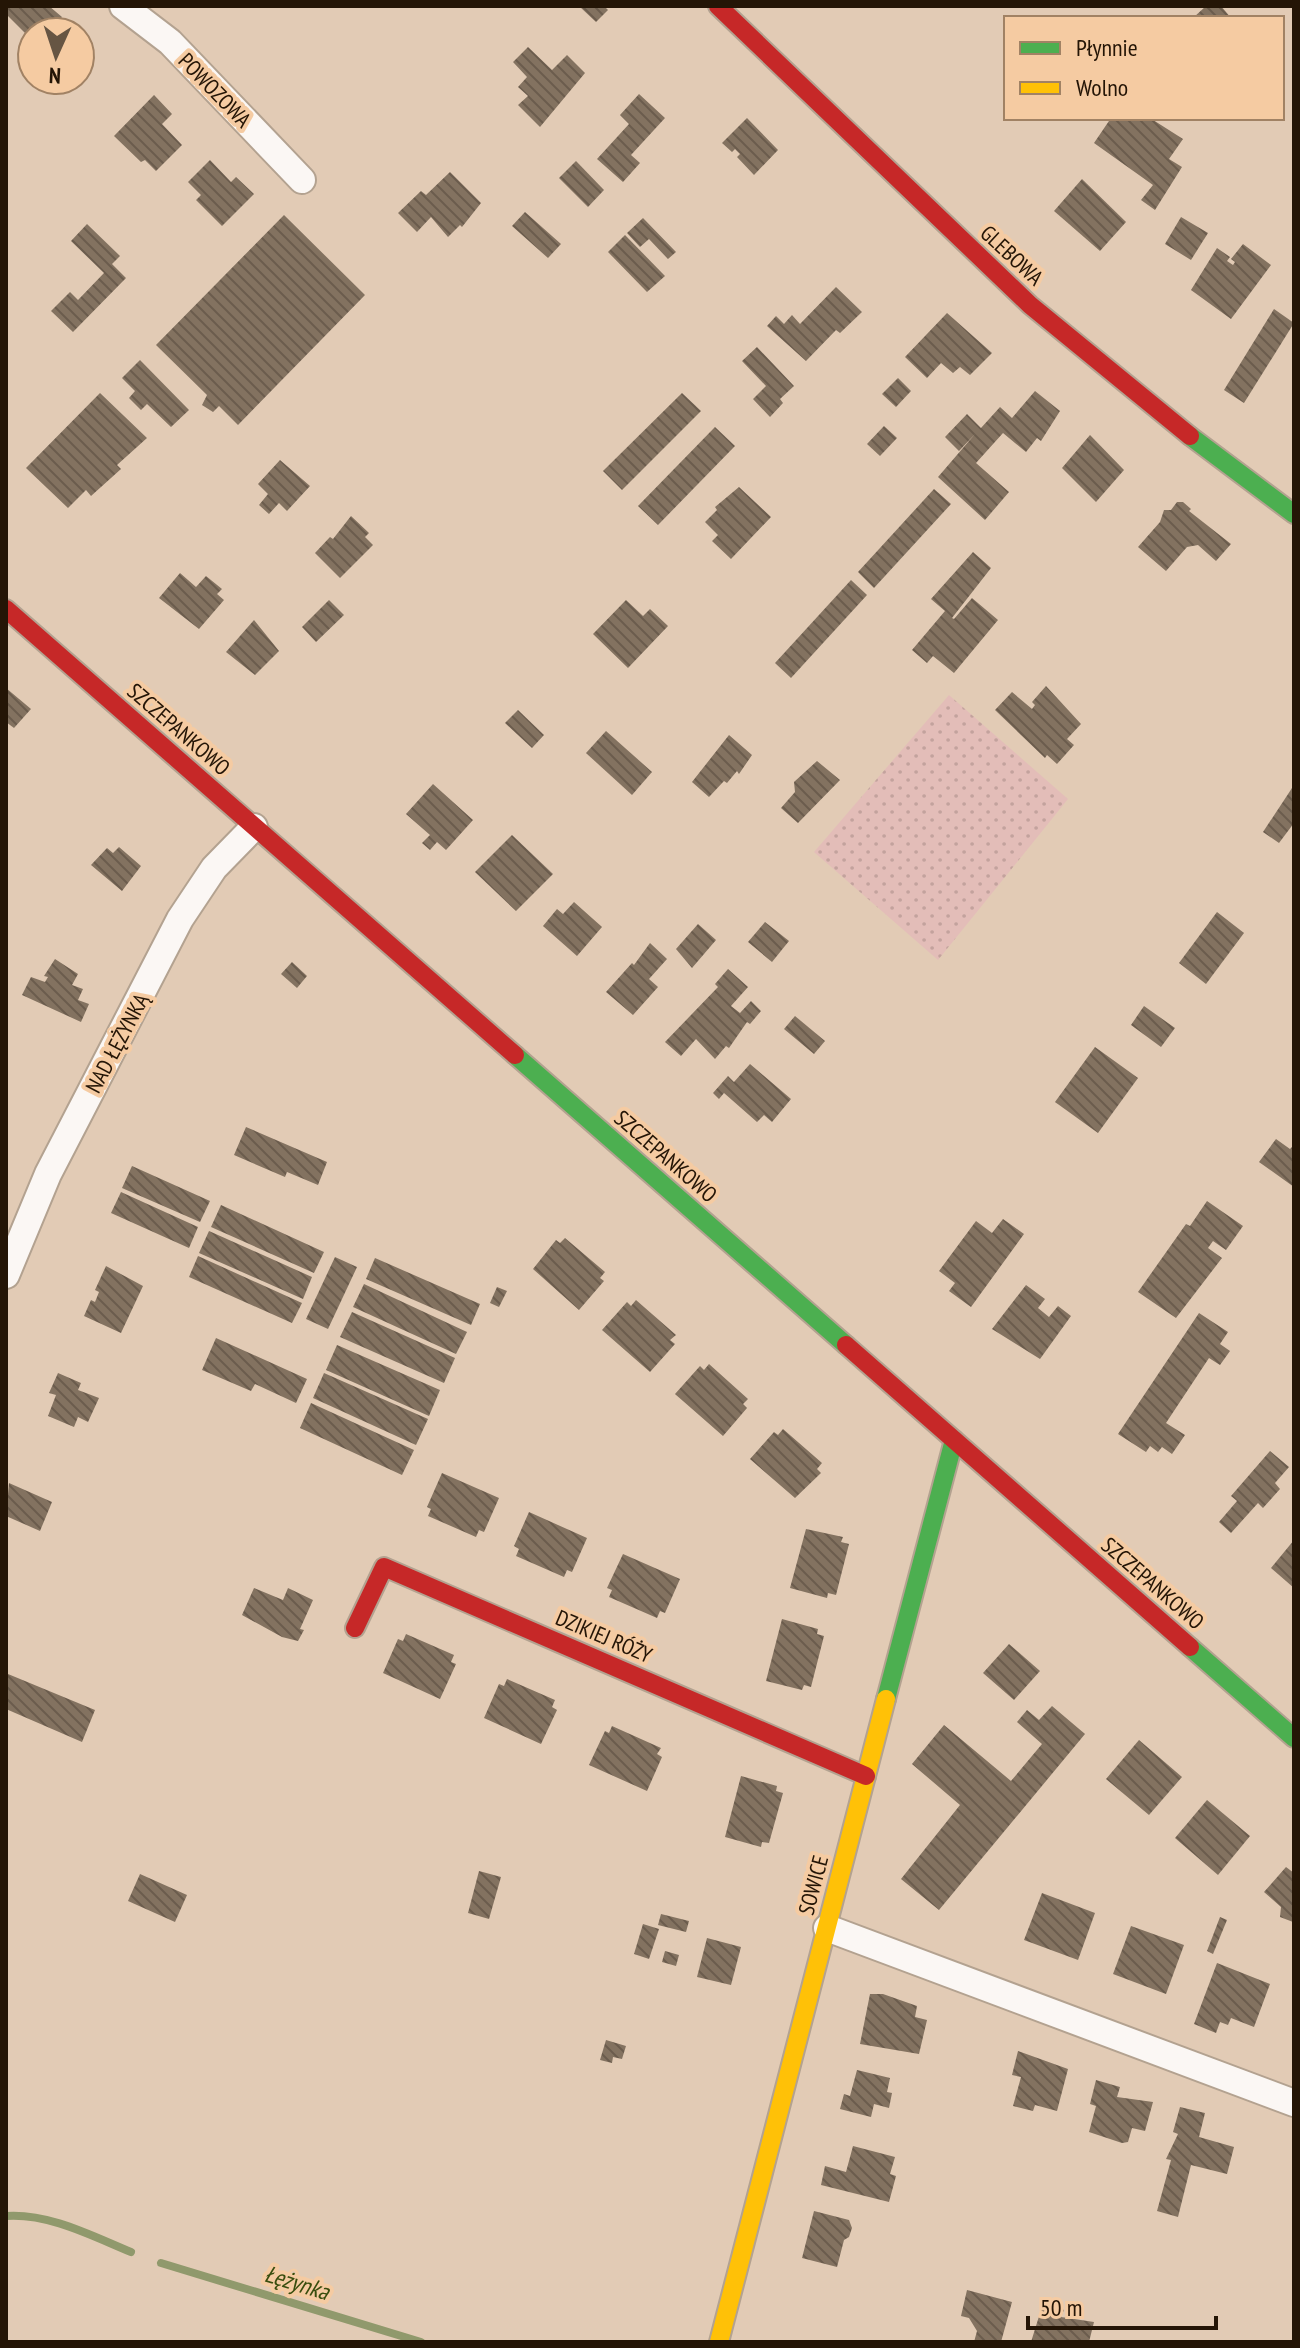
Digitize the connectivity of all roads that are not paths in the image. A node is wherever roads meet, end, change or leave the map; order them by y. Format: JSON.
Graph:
{"nodes":[{"id":1,"x":123,"y":6,"type":"edge"},
{"id":2,"x":718,"y":6,"type":"edge"},
{"id":3,"x":302,"y":180,"type":"dead end"},
{"id":4,"x":1294,"y":514,"type":"edge"},
{"id":5,"x":6,"y":609,"type":"edge"},
{"id":6,"x":254,"y":827,"type":"junction"},
{"id":7,"x":6,"y":1275,"type":"edge"},
{"id":8,"x":954,"y":1440,"type":"junction"},
{"id":9,"x":355,"y":1628,"type":"dead end"},
{"id":10,"x":1294,"y":1738,"type":"edge"},
{"id":11,"x":866,"y":1776,"type":"junction"},
{"id":12,"x":827,"y":1928,"type":"junction"},
{"id":13,"x":1294,"y":2103,"type":"edge"},
{"id":14,"x":719,"y":2342,"type":"edge"}],
"edges":[{"from":1,"to":3,"type":"street","name":"POWOZOWA"},
{"from":2,"to":4,"type":"street","name":"GLEBOWA"},
{"from":5,"to":6,"type":"street","name":"SZCZEPANKOWO"},
{"from":6,"to":7,"type":"street","name":"NAD ŁĘŻYNKĄ"},
{"from":6,"to":8,"type":"street","name":"SZCZEPANKOWO"},
{"from":8,"to":10,"type":"street","name":"SZCZEPANKOWO"},
{"from":8,"to":11,"type":"street","name":"SOWICE"},
{"from":9,"to":11,"type":"street","name":"DZIKIEJ RÓŻY"},
{"from":11,"to":12,"type":"street","name":"SOWICE"},
{"from":12,"to":13,"type":"street"},
{"from":12,"to":14,"type":"street","name":"SOWICE"}]}
